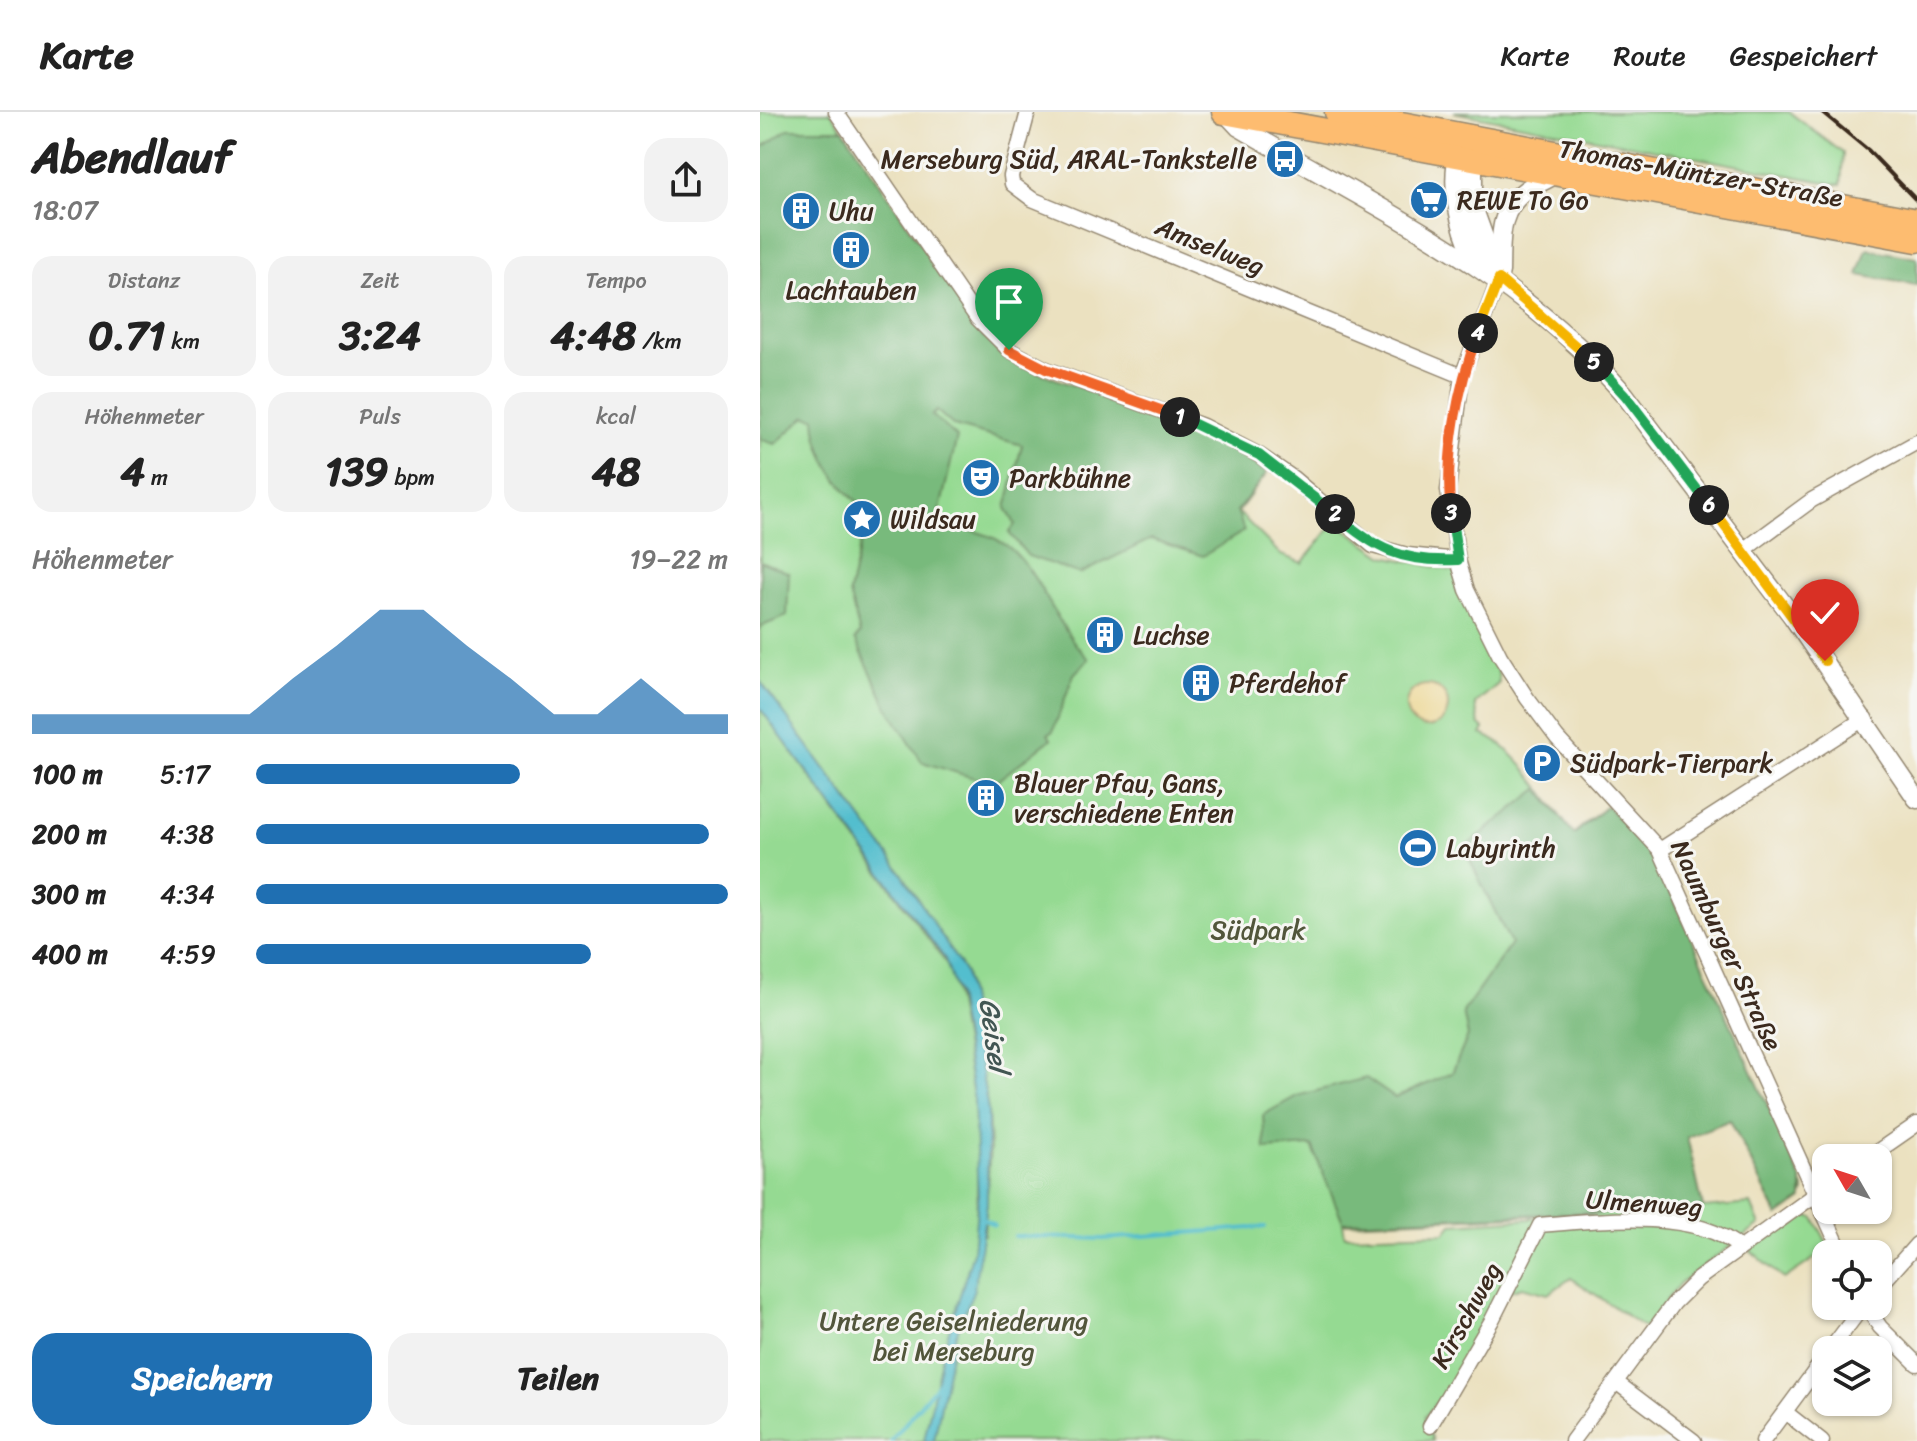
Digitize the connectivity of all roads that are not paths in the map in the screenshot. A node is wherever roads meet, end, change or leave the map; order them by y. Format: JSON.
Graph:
{"nodes":[{"id":1,"x":836,"y":112,"type":"edge"},
{"id":2,"x":1028,"y":112,"type":"edge"},
{"id":3,"x":1225,"y":112,"type":"edge"},
{"id":4,"x":1335,"y":122,"type":"edge"},
{"id":5,"x":1466,"y":147,"type":"junction"},
{"id":6,"x":1555,"y":174,"type":"junction"},
{"id":7,"x":1917,"y":221,"type":"edge"},
{"id":8,"x":1917,"y":240,"type":"edge"},
{"id":9,"x":1477,"y":264,"type":"junction"},
{"id":10,"x":1499,"y":279,"type":"junction"},
{"id":11,"x":1462,"y":376,"type":"junction"},
{"id":12,"x":1917,"y":442,"type":"edge"},
{"id":13,"x":1744,"y":550,"type":"junction"},
{"id":14,"x":1458,"y":560,"type":"junction"},
{"id":15,"x":1865,"y":718,"type":"junction"},
{"id":16,"x":1917,"y":799,"type":"edge"},
{"id":17,"x":1660,"y":850,"type":"junction"},
{"id":18,"x":1917,"y":1124,"type":"edge"},
{"id":19,"x":1888,"y":1144,"type":"edge"},
{"id":20,"x":1812,"y":1171,"type":"edge"},
{"id":21,"x":1812,"y":1196,"type":"edge"},
{"id":22,"x":1540,"y":1225,"type":"joint"},
{"id":23,"x":1917,"y":1244,"type":"edge"},
{"id":24,"x":1740,"y":1248,"type":"junction"},
{"id":25,"x":1892,"y":1272,"type":"edge"},
{"id":26,"x":1853,"y":1320,"type":"edge"},
{"id":27,"x":1875,"y":1320,"type":"edge"},
{"id":28,"x":1841,"y":1336,"type":"edge"},
{"id":29,"x":1917,"y":1364,"type":"edge"},
{"id":30,"x":1812,"y":1375,"type":"edge"},
{"id":31,"x":1616,"y":1382,"type":"junction"},
{"id":32,"x":1785,"y":1412,"type":"junction"},
{"id":33,"x":1430,"y":1426,"type":"dead end"},
{"id":34,"x":1572,"y":1441,"type":"edge"},
{"id":35,"x":1694,"y":1441,"type":"edge"},
{"id":36,"x":1763,"y":1441,"type":"edge"},
{"id":37,"x":1822,"y":1441,"type":"edge"}],
"edges":[{"from":1,"to":14,"type":"street"},
{"from":2,"to":11,"type":"street","name":"Amselweg"},
{"from":3,"to":4,"type":"main road","name":"Thomas-Müntzer-Straße"},
{"from":3,"to":9,"type":"street"},
{"from":4,"to":5,"type":"main road","name":"Thomas-Müntzer-Straße"},
{"from":5,"to":6,"type":"main road","name":"Thomas-Müntzer-Straße"},
{"from":5,"to":7,"type":"main road","name":"Thomas-Müntzer-Straße"},
{"from":5,"to":9,"type":"street"},
{"from":5,"to":10,"type":"street"},
{"from":6,"to":8,"type":"main road","name":"Thomas-Müntzer-Straße"},
{"from":6,"to":10,"type":"street"},
{"from":9,"to":10,"type":"street"},
{"from":10,"to":11,"type":"street","name":"Naumburger Straße"},
{"from":10,"to":13,"type":"street"},
{"from":11,"to":14,"type":"street","name":"Naumburger Straße"},
{"from":12,"to":13,"type":"street"},
{"from":13,"to":15,"type":"street"},
{"from":14,"to":17,"type":"street","name":"Naumburger Straße"},
{"from":15,"to":16,"type":"street"},
{"from":15,"to":17,"type":"street"},
{"from":17,"to":20,"type":"street","name":"Naumburger Straße"},
{"from":18,"to":19,"type":"street"},
{"from":21,"to":24,"type":"street"},
{"from":22,"to":24,"type":"street","name":"Ulmenweg"},
{"from":22,"to":33,"type":"street","name":"Kirschweg"},
{"from":23,"to":25,"type":"street"},
{"from":24,"to":31,"type":"street"},
{"from":26,"to":28,"type":"street"},
{"from":27,"to":29,"type":"street"},
{"from":30,"to":32,"type":"street"},
{"from":31,"to":34,"type":"street"},
{"from":31,"to":35,"type":"street"},
{"from":32,"to":36,"type":"street"},
{"from":32,"to":37,"type":"street"}]}
